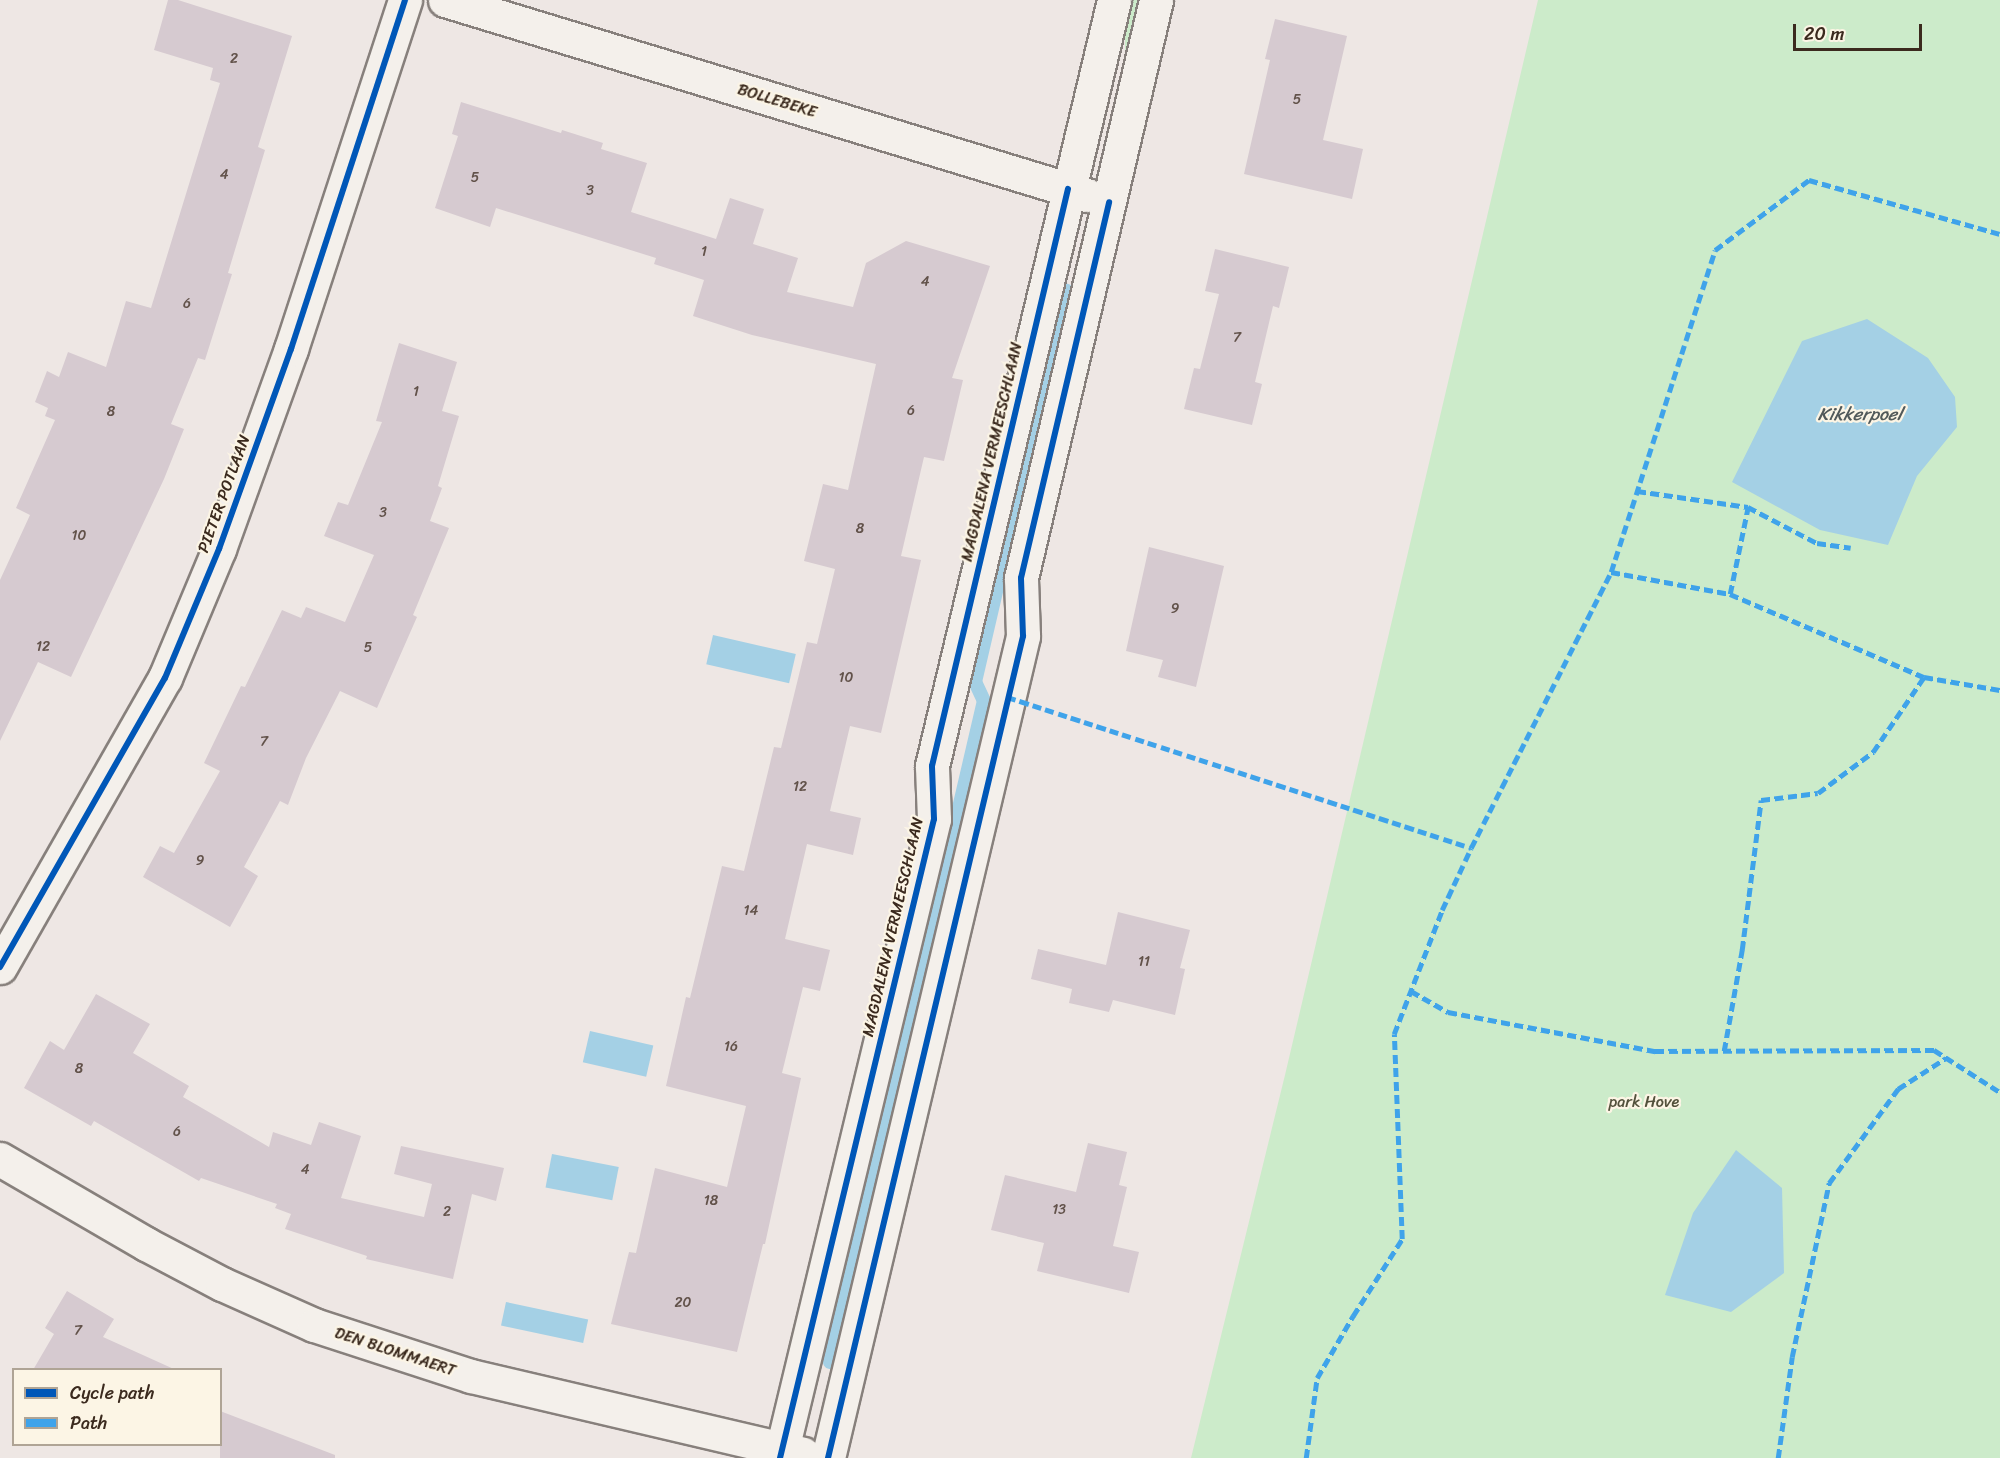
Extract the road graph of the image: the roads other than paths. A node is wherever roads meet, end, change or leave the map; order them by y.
1 (405, 0) edge
2 (445, 0) edge
3 (1114, 0) edge
4 (1156, 0) edge
5 (1068, 189) junction
6 (1109, 202) junction
7 (0, 968) edge
8 (0, 1159) edge
9 (780, 1454) edge
10 (826, 1458) edge

1 - 7 street, PIETER POTLAAN
2 - 5 street, BOLLEBEKE
3 - 5 street, MAGDALENA VERMEESCHLAAN
4 - 6 street
5 - 6 street, BOLLEBEKE
5 - 9 street, MAGDALENA VERMEESCHLAAN
6 - 10 street
8 - 9 street, DEN BLOMMAERT
9 - 10 street, DEN BLOMMAERT

